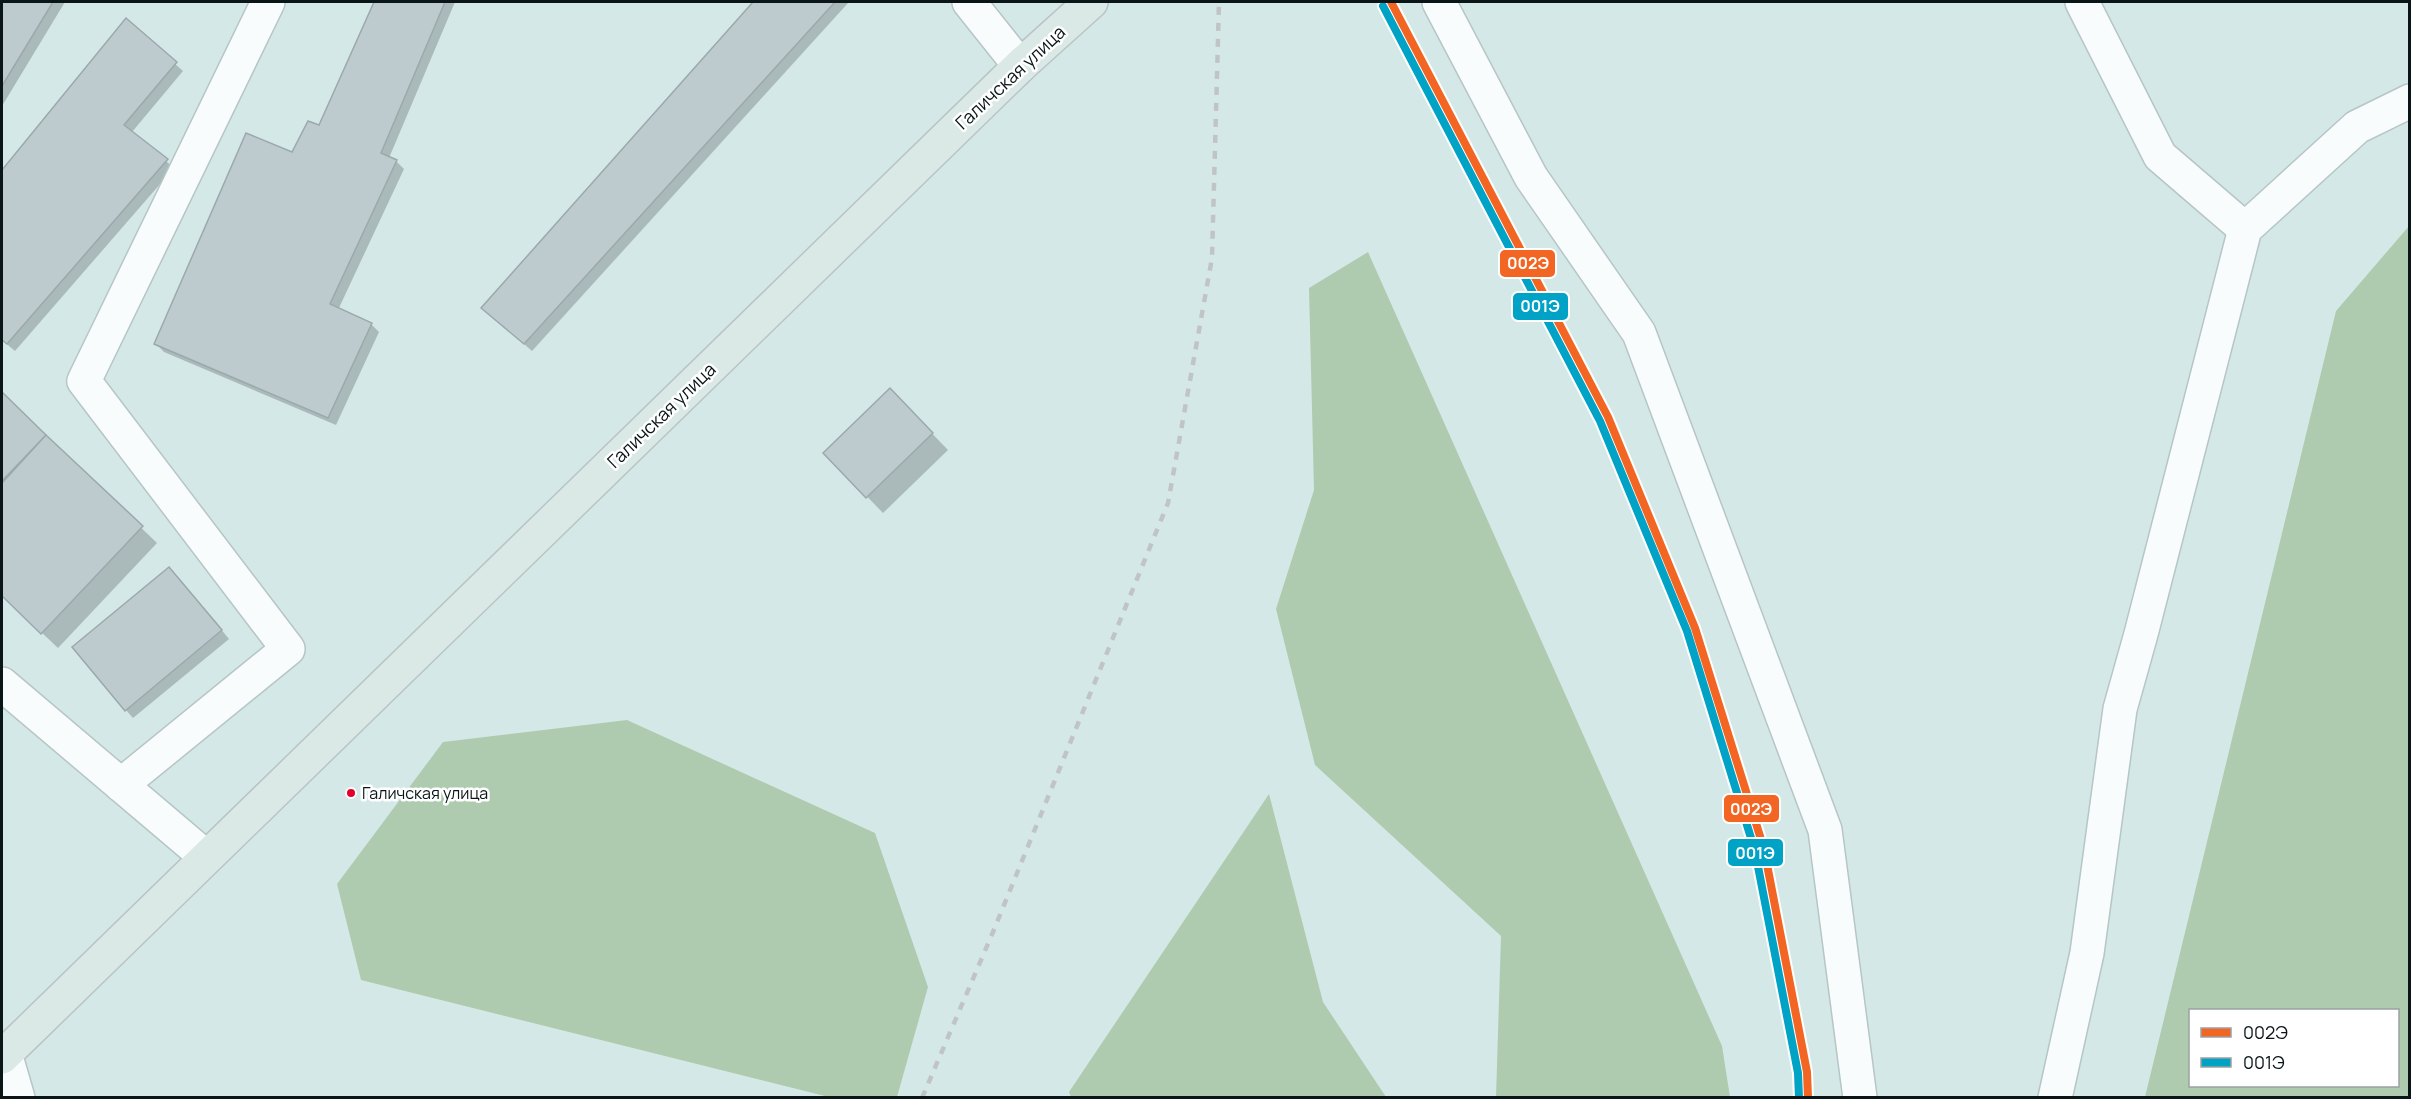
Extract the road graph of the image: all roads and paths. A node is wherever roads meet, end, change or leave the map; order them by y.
1 (268, 2) edge
2 (969, 2) edge
3 (1091, 2) edge
4 (1438, 2) edge
5 (2082, 2) edge
6 (1020, 66) junction
7 (2409, 101) edge
8 (2245, 230) junction
9 (2, 684) edge
10 (121, 786) junction
11 (206, 856) junction
12 (3, 1055) edge
13 (18, 1098) edge
14 (1860, 1098) edge
15 (2055, 1098) edge

1 - 10 street
2 - 6 street
3 - 6 main road, Галичская улица
4 - 14 street
5 - 8 street
6 - 11 main road, Галичская улица
7 - 8 street
8 - 15 street
9 - 10 street
10 - 11 street
11 - 12 main road, Галичская улица
12 - 13 street

